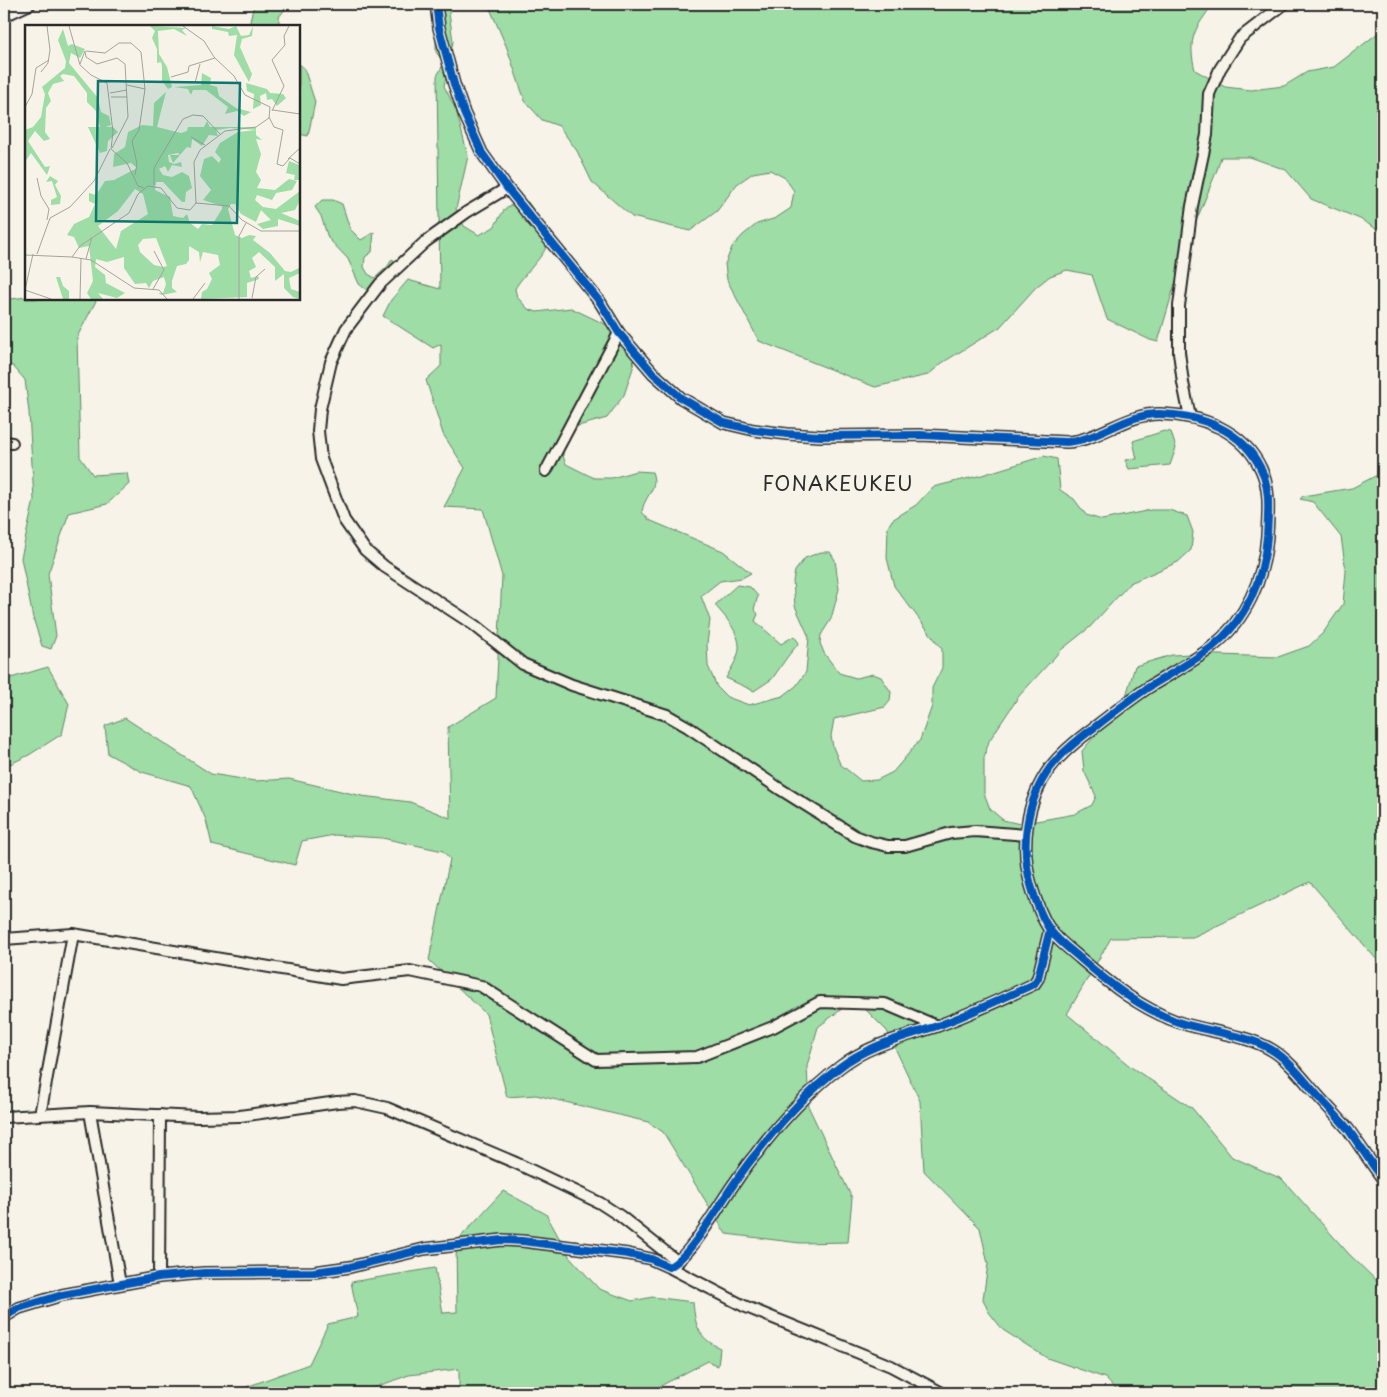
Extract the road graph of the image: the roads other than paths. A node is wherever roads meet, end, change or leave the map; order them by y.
1 (30, 4) edge
2 (436, 4) edge
3 (1284, 4) edge
4 (4, 16) edge
5 (506, 188) junction
6 (619, 333) junction
7 (1190, 417) junction
8 (546, 471) dead end
9 (1026, 834) junction
10 (1050, 929) junction
11 (73, 934) junction
12 (4, 939) edge
13 (937, 1026) junction
14 (90, 1112) junction
15 (40, 1115) junction
16 (160, 1115) junction
17 (4, 1117) edge
18 (1383, 1179) edge
19 (674, 1264) junction
20 (159, 1278) junction
21 (120, 1284) junction
22 (4, 1317) edge
23 (942, 1393) edge

1 - 4 street
2 - 5 street
3 - 7 street
5 - 6 street
5 - 9 street
6 - 7 street
6 - 8 street
7 - 9 street
9 - 10 street
10 - 13 street
10 - 18 street
11 - 12 street
11 - 13 street
11 - 15 street
13 - 19 street
14 - 15 street
14 - 16 street
14 - 21 street
15 - 17 street
16 - 19 street
16 - 20 street
19 - 20 street
19 - 23 street
20 - 21 street
21 - 22 street

